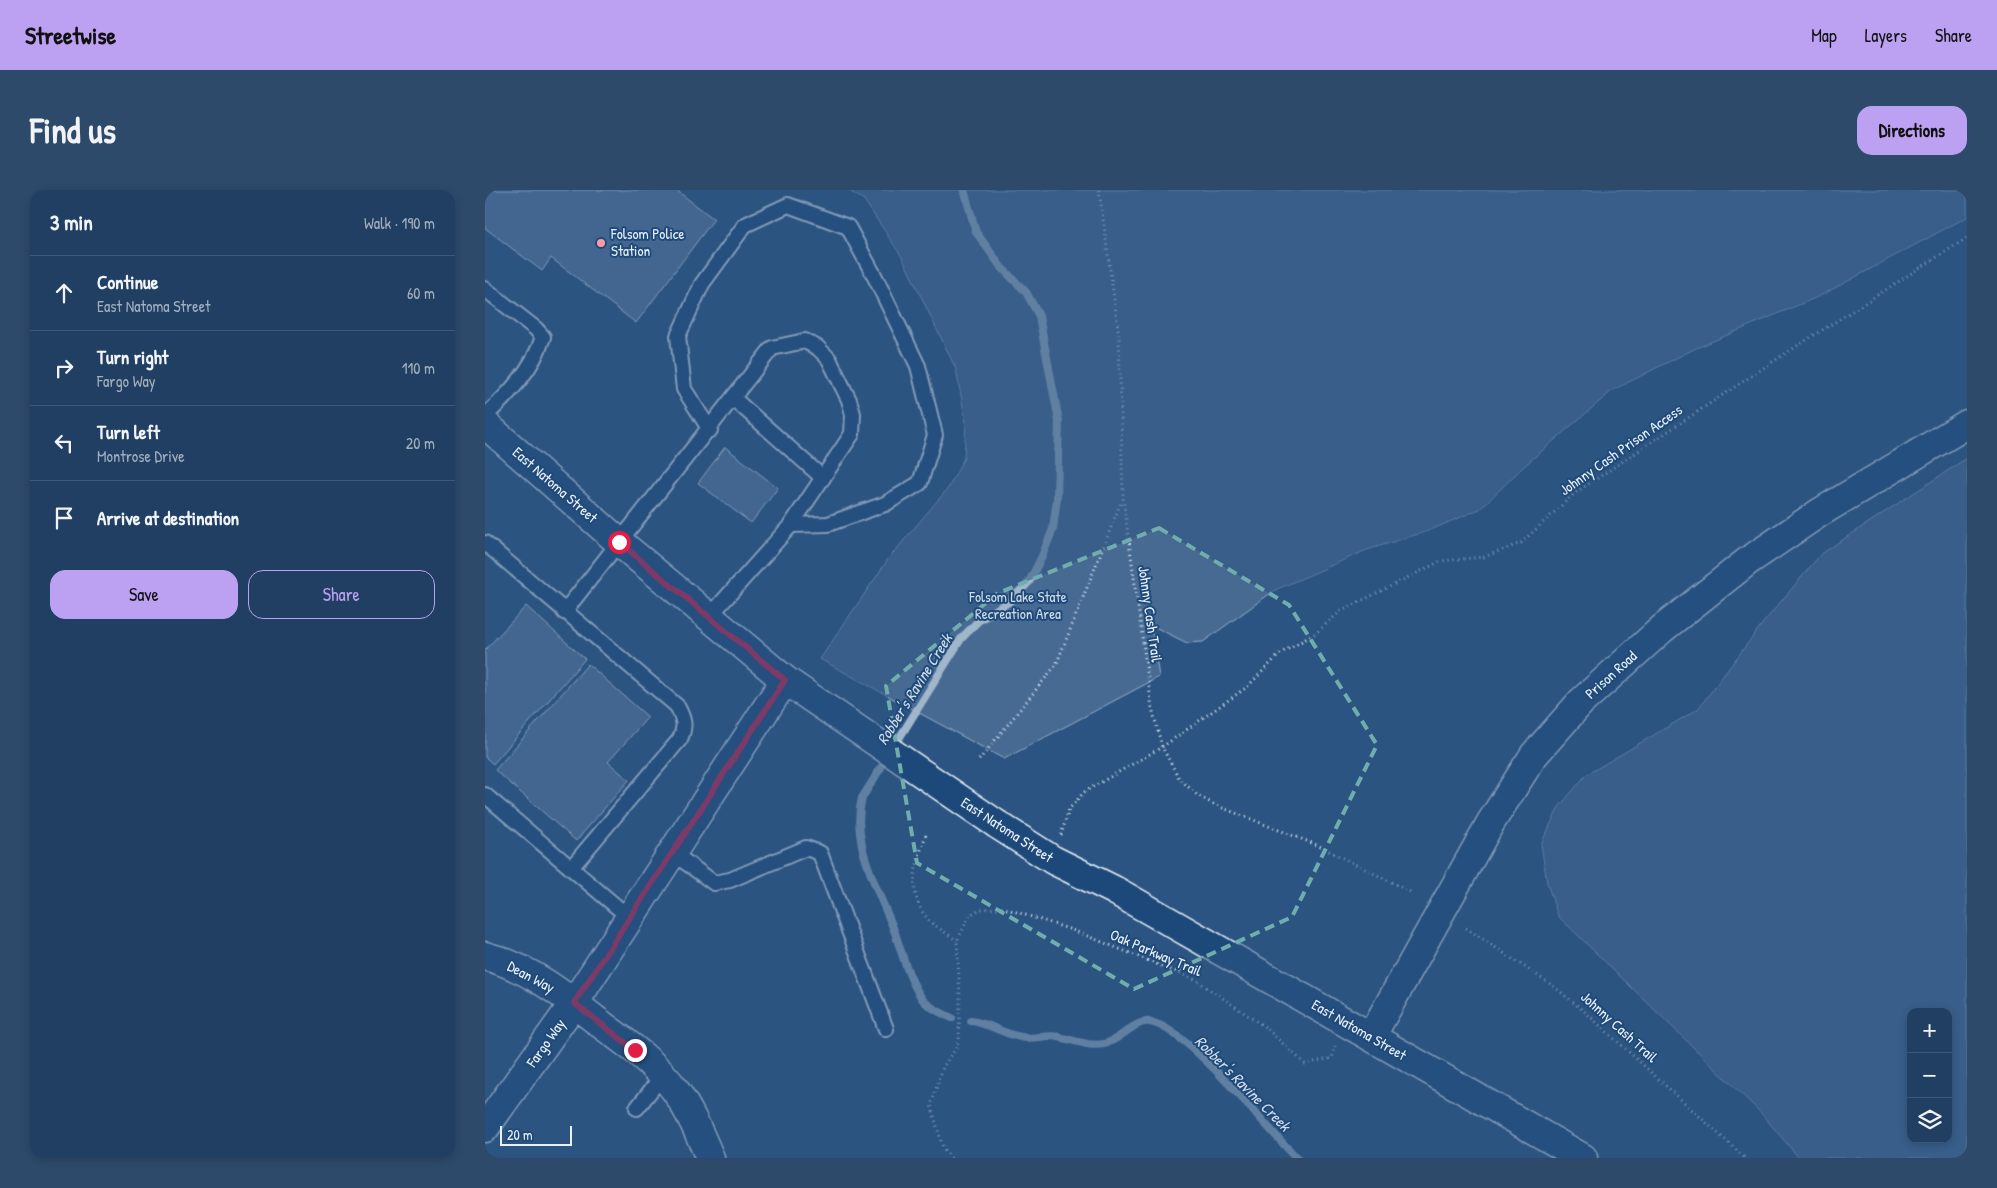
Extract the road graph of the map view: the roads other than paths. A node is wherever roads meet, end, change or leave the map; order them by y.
1 (485, 289) edge
2 (734, 399) junction
3 (485, 416) edge
4 (485, 424) edge
5 (1967, 424) edge
6 (710, 430) junction
7 (823, 478) junction
8 (791, 525) junction
9 (619, 542) junction
10 (485, 543) edge
11 (564, 612) junction
12 (709, 617) junction
13 (785, 680) junction
14 (485, 796) edge
15 (673, 853) junction
16 (571, 868) junction
17 (631, 919) junction
18 (485, 956) edge
19 (574, 1003) junction
20 (886, 1029) dead end
21 (1371, 1037) junction
22 (663, 1075) junction
23 (637, 1108) dead end
24 (485, 1128) edge
25 (710, 1158) edge
26 (1583, 1158) edge

1 - 3 lane
2 - 6 lane
2 - 7 lane
2 - 7 lane
4 - 9 street, East Natoma Street
5 - 21 street, Prison Road
6 - 8 lane
6 - 9 lane
7 - 8 lane
8 - 12 lane
9 - 11 lane
9 - 12 street, East Natoma Street
10 - 11 lane
11 - 16 lane
12 - 13 street, East Natoma Street
13 - 15 street, Fargo Way
13 - 21 street, East Natoma Street, bridge
14 - 16 lane
15 - 17 street, Fargo Way
15 - 20 lane
16 - 17 lane
17 - 19 street, Fargo Way
18 - 19 street, Dean Way
19 - 22 street, Dean Way
19 - 24 street, Fargo Way
21 - 26 street, East Natoma Street
22 - 23 lane
22 - 25 street, Dean Way

